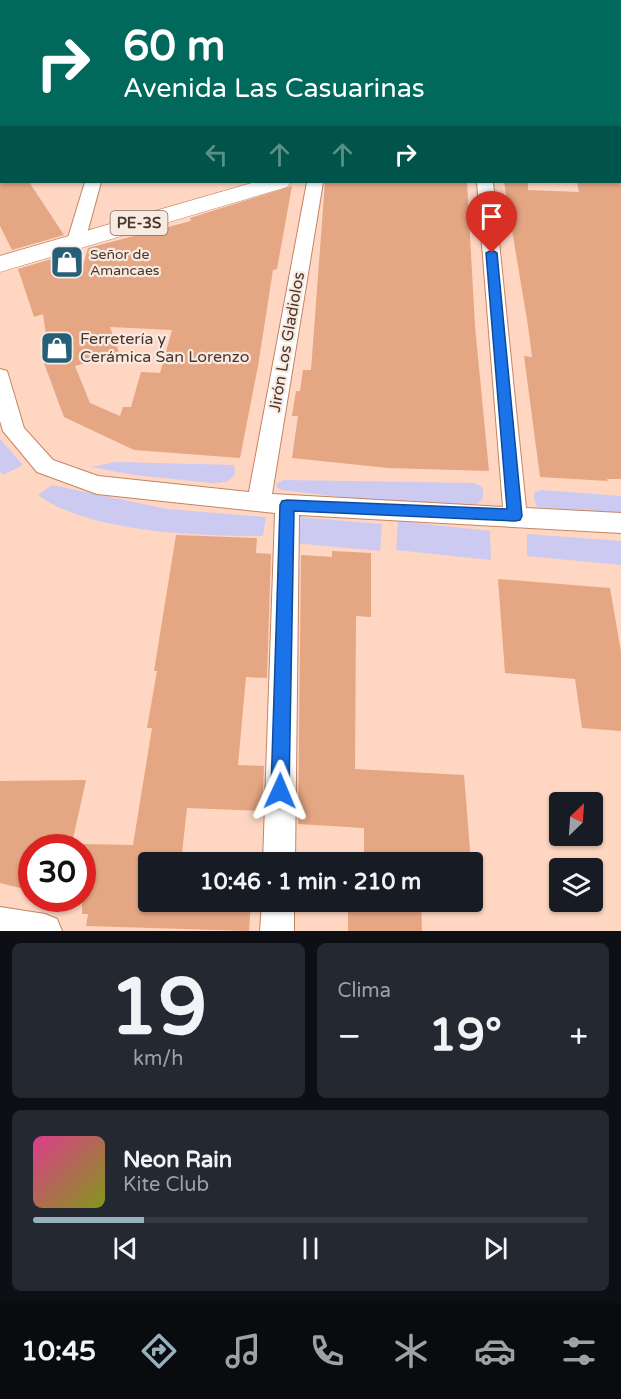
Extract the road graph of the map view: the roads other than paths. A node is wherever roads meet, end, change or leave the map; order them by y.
1 (93, 183) edge
2 (276, 183) edge
3 (315, 183) edge
4 (485, 183) edge
5 (76, 241) junction
6 (0, 264) edge
7 (0, 376) edge
8 (259, 502) junction
9 (287, 505) junction
10 (515, 516) junction
11 (621, 522) edge
12 (279, 852) edge
13 (278, 912) edge
14 (0, 924) edge
15 (45, 931) edge
16 (277, 931) edge

1 - 5 street
2 - 5 highway, PE-3S
3 - 8 street, Jirón Los Gladiolos
4 - 10 street
5 - 6 highway, PE-3S
7 - 8 street
8 - 9 street
9 - 10 street
9 - 12 street
10 - 11 street
13 - 16 street
14 - 15 street

